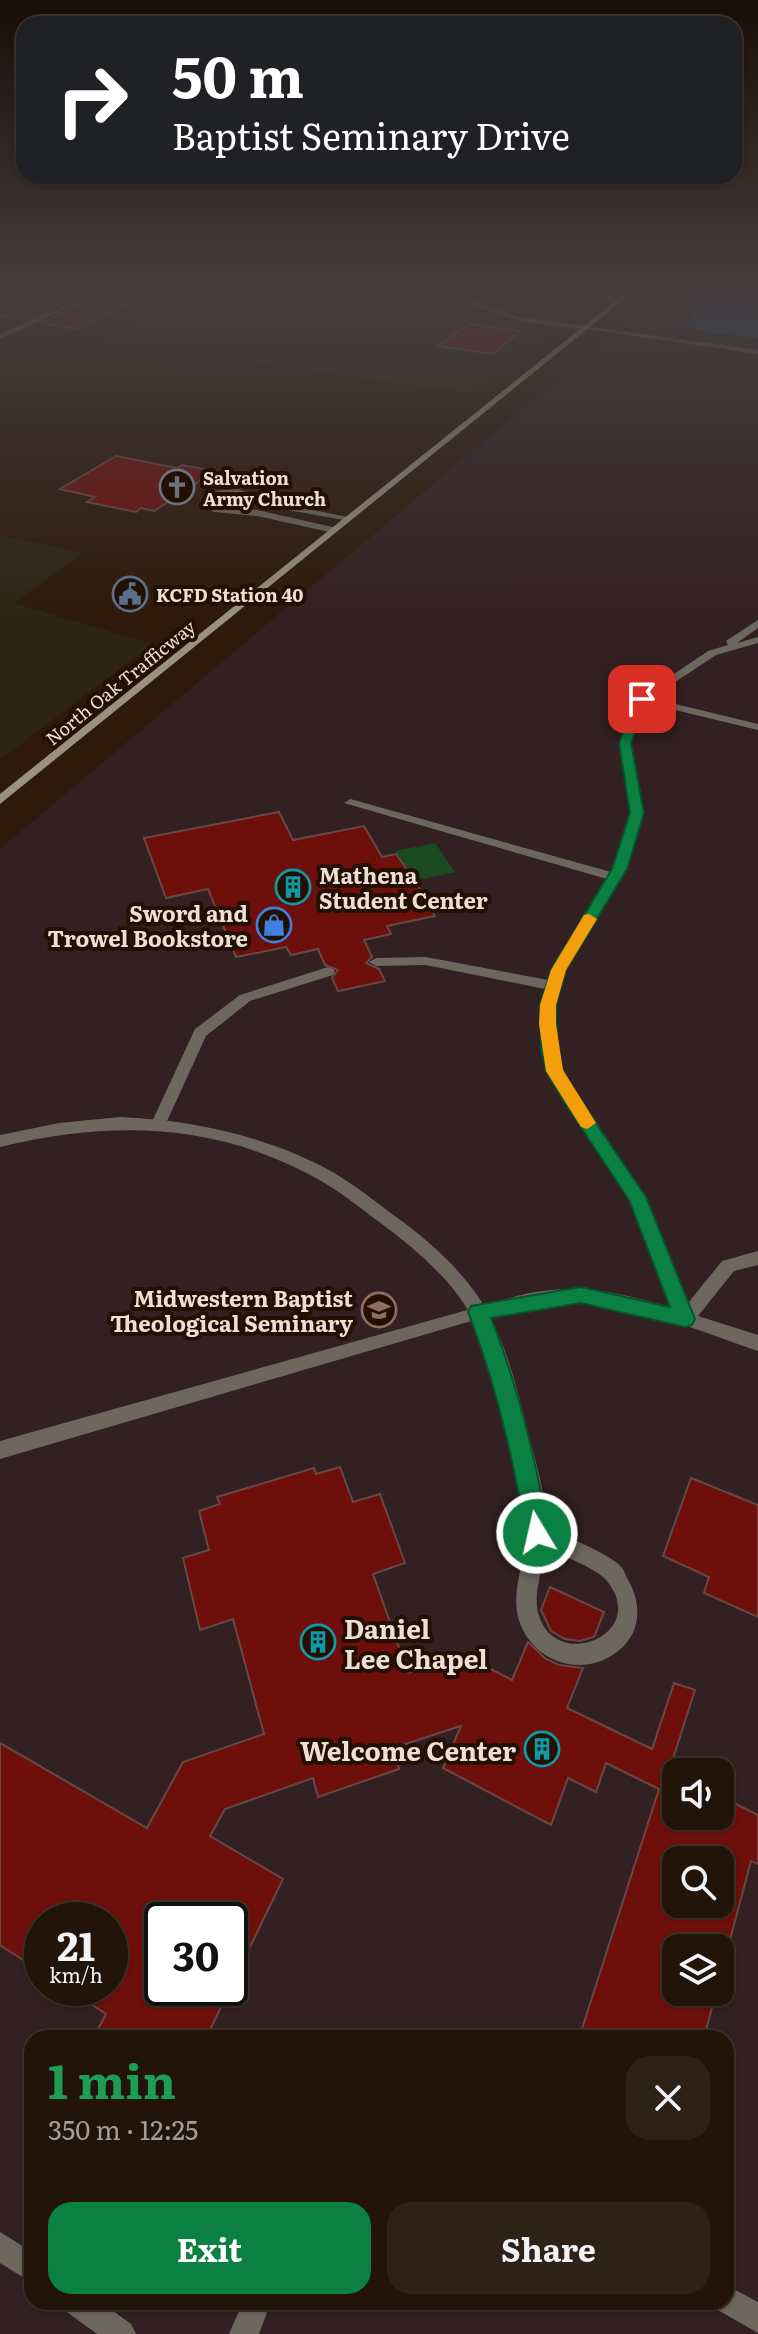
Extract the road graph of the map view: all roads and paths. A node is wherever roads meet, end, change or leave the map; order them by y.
1 (498, 398) edge
2 (349, 518) junction
3 (334, 530) junction
4 (758, 623) edge
5 (758, 640) edge
6 (712, 653) junction
7 (642, 699) junction
8 (758, 727) edge
9 (0, 800) edge
10 (350, 803) dead end
11 (614, 877) junction
12 (376, 962) dead end
13 (328, 972) dead end
14 (553, 986) junction
15 (158, 1126) junction
16 (0, 1141) edge
17 (758, 1258) edge
18 (478, 1312) junction
19 (685, 1319) junction
20 (758, 1343) edge
21 (0, 1450) edge
22 (537, 1533) junction
23 (0, 2246) edge
24 (24, 2263) edge
25 (734, 2304) edge
26 (88, 2310) edge
27 (254, 2310) edge
28 (758, 2319) edge
29 (121, 2334) edge
30 (244, 2334) edge

1 - 2 main road, North Oak Trafficway
2 - 3 main road, North Oak Trafficway
2 - 3 street
3 - 9 main road, North Oak Trafficway
4 - 6 street
5 - 6 street
6 - 7 street
7 - 8 street
7 - 11 street
10 - 11 street
11 - 14 street
12 - 14 street
13 - 15 street
14 - 19 street
15 - 16 street
15 - 18 street
17 - 19 street
18 - 19 street
18 - 21 street
18 - 22 street
19 - 20 street
22 - 22 street
23 - 24 street
25 - 28 street
26 - 29 street
27 - 30 street

